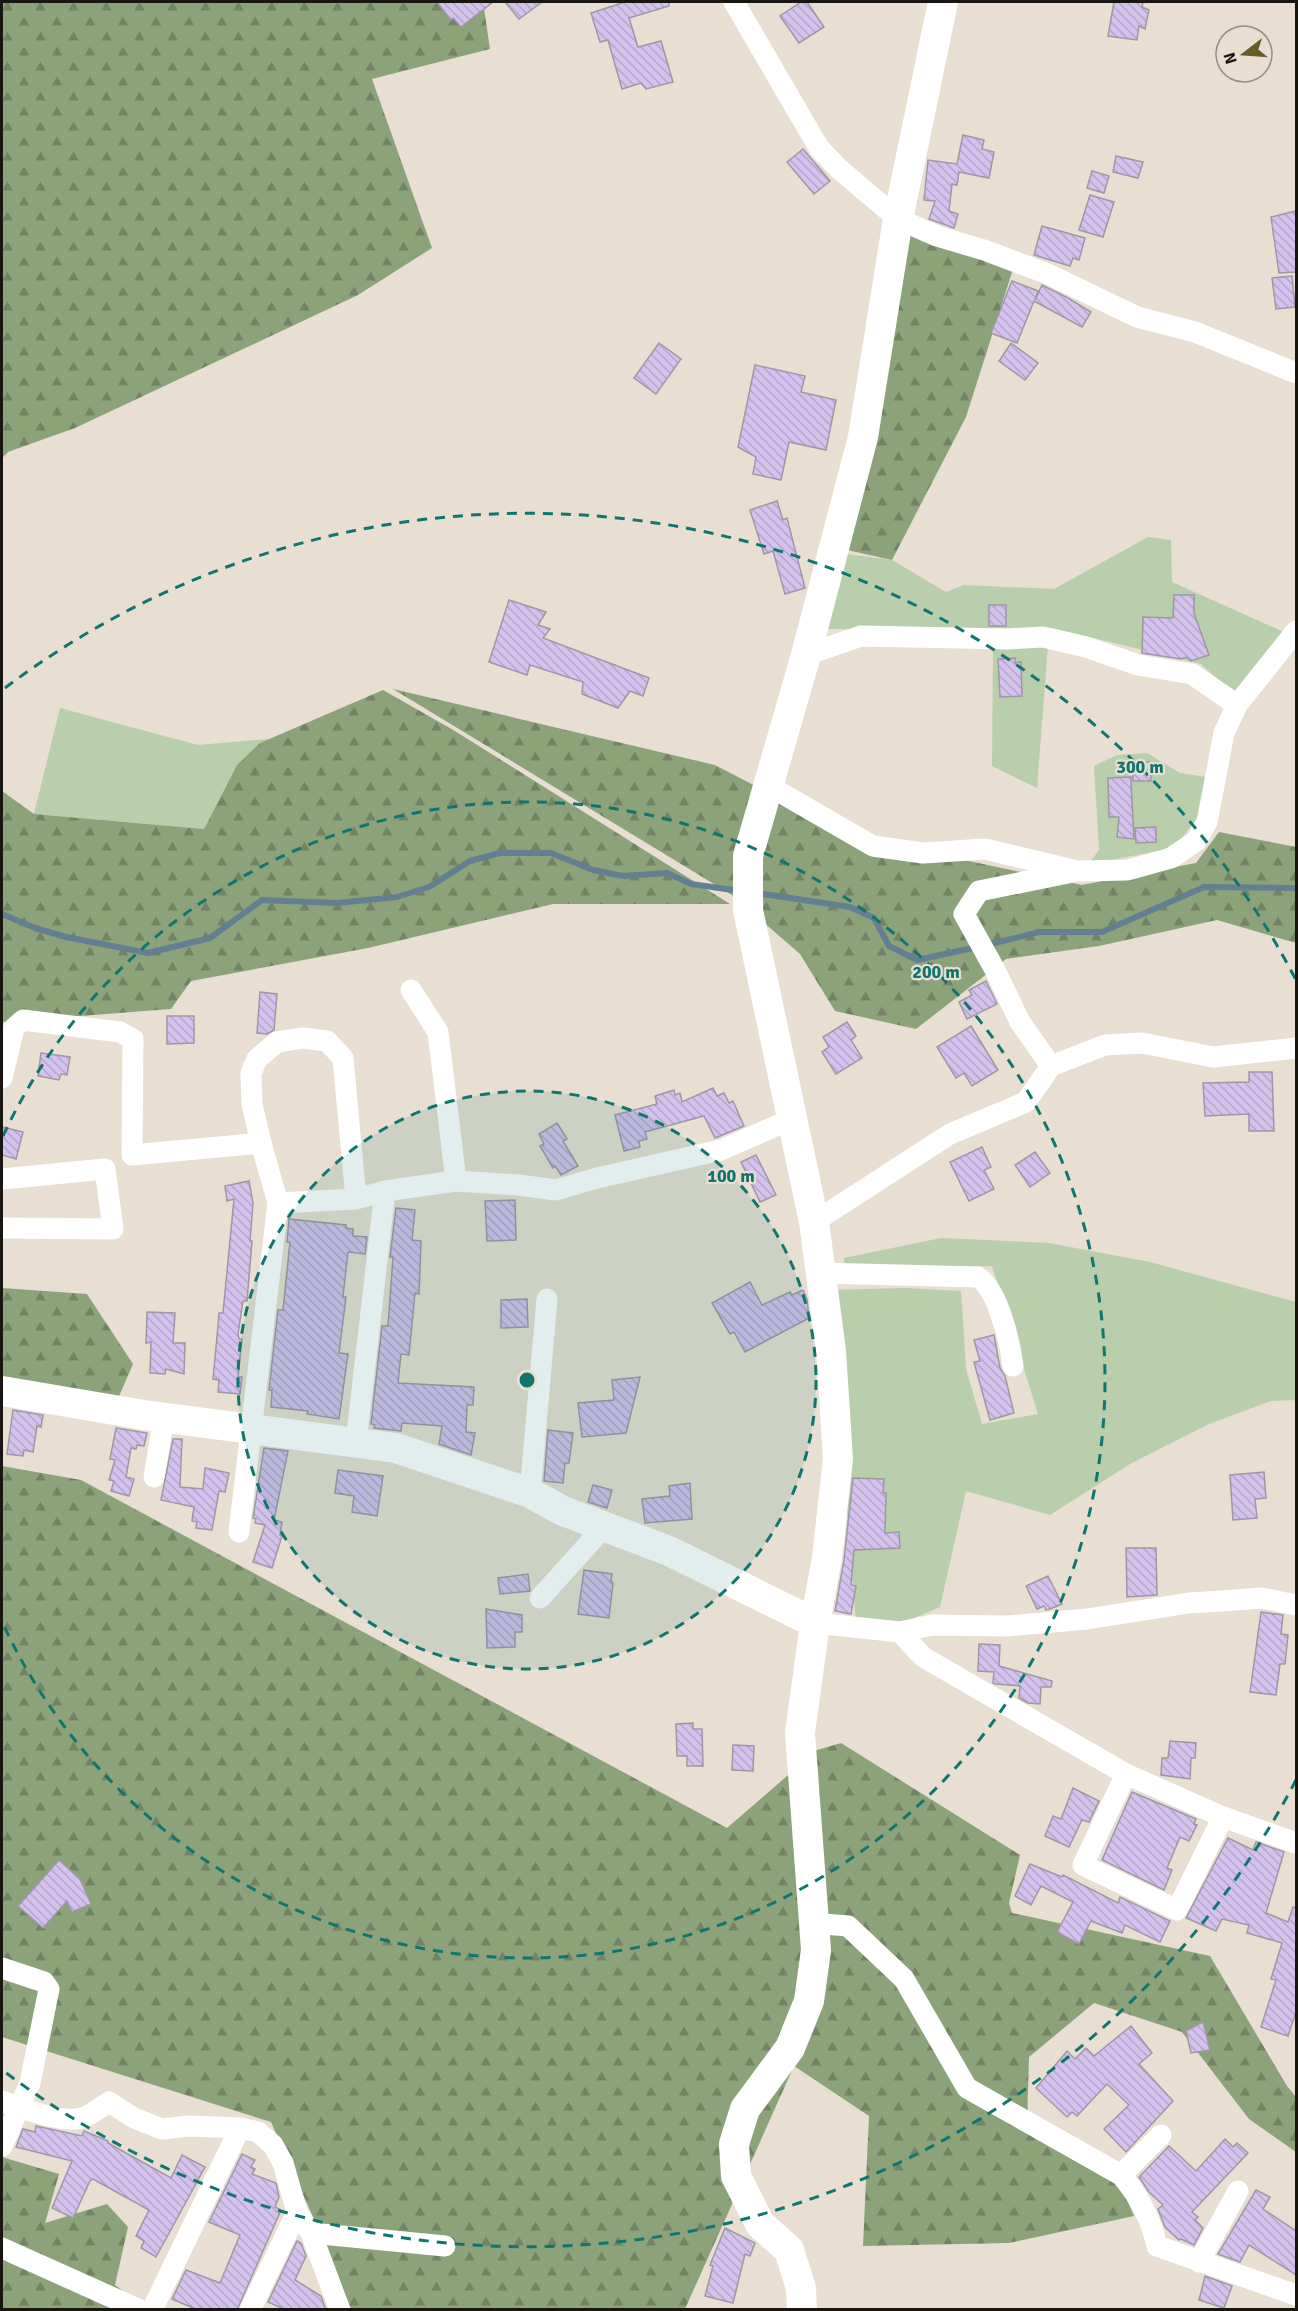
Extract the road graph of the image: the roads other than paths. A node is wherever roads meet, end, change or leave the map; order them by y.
1 (734, 2) edge
2 (943, 2) edge
3 (898, 219) junction
4 (1296, 373) edge
5 (1296, 631) edge
6 (806, 655) junction
7 (1237, 705) junction
8 (769, 786) junction
9 (1077, 871) junction
10 (411, 990) dead end
11 (1296, 1048) edge
12 (1051, 1066) junction
13 (2, 1078) edge
14 (792, 1119) junction
15 (261, 1143) junction
16 (132, 1155) junction
17 (105, 1169) junction
18 (2, 1179) edge
19 (456, 1181) junction
20 (385, 1191) junction
21 (356, 1199) junction
22 (278, 1203) junction
23 (814, 1222) junction
24 (2, 1228) edge
25 (820, 1273) junction
26 (547, 1299) dead end
27 (1013, 1366) dead end
28 (2, 1391) edge
29 (164, 1417) junction
30 (252, 1428) junction
31 (356, 1442) junction
32 (154, 1477) dead end
33 (530, 1493) junction
34 (604, 1527) junction
35 (239, 1532) dead end
36 (540, 1598) dead end
37 (1296, 1605) edge
38 (815, 1623) junction
39 (900, 1632) junction
40 (1126, 1774) junction
41 (1223, 1817) junction
42 (1296, 1843) edge
43 (812, 1923) junction
44 (2, 1968) edge
45 (10, 2104) edge
46 (240, 2128) junction
47 (1161, 2135) dead end
48 (2, 2146) edge
49 (1121, 2175) junction
50 (1238, 2191) dead end
51 (297, 2212) junction
52 (311, 2233) junction
53 (445, 2246) dead end
54 (2, 2248) edge
55 (1198, 2262) junction
56 (1296, 2295) edge
57 (140, 2310) edge
58 (152, 2310) edge
59 (250, 2310) edge
60 (340, 2310) edge
61 (802, 2310) edge

1 - 3 street
2 - 3 street
3 - 4 street
3 - 6 street
5 - 7 street
6 - 7 street
6 - 8 street
7 - 9 street
8 - 9 street
8 - 14 street
9 - 12 street
10 - 19 street
11 - 12 street
12 - 23 street
13 - 16 street
14 - 19 street
14 - 23 street
15 - 16 street
15 - 21 street
15 - 22 street
16 - 17 street
17 - 18 street
17 - 24 street
19 - 20 street
20 - 21 street
20 - 31 street
21 - 22 street
22 - 30 street
23 - 25 street
25 - 27 street
25 - 38 street
26 - 33 street
28 - 29 street
29 - 30 street
29 - 32 street
30 - 31 street
30 - 35 street
31 - 33 street
33 - 34 street
34 - 36 street
34 - 38 street
37 - 39 street
38 - 39 street
38 - 43 street
39 - 40 street
40 - 41 street
40 - 41 street
41 - 42 street
43 - 49 street
43 - 61 street
44 - 45 street
45 - 46 street
45 - 48 street
46 - 51 street
46 - 58 street
47 - 49 street
49 - 55 street
50 - 55 street
51 - 52 street
51 - 59 street
52 - 53 street
52 - 60 street
54 - 57 street
55 - 56 street

